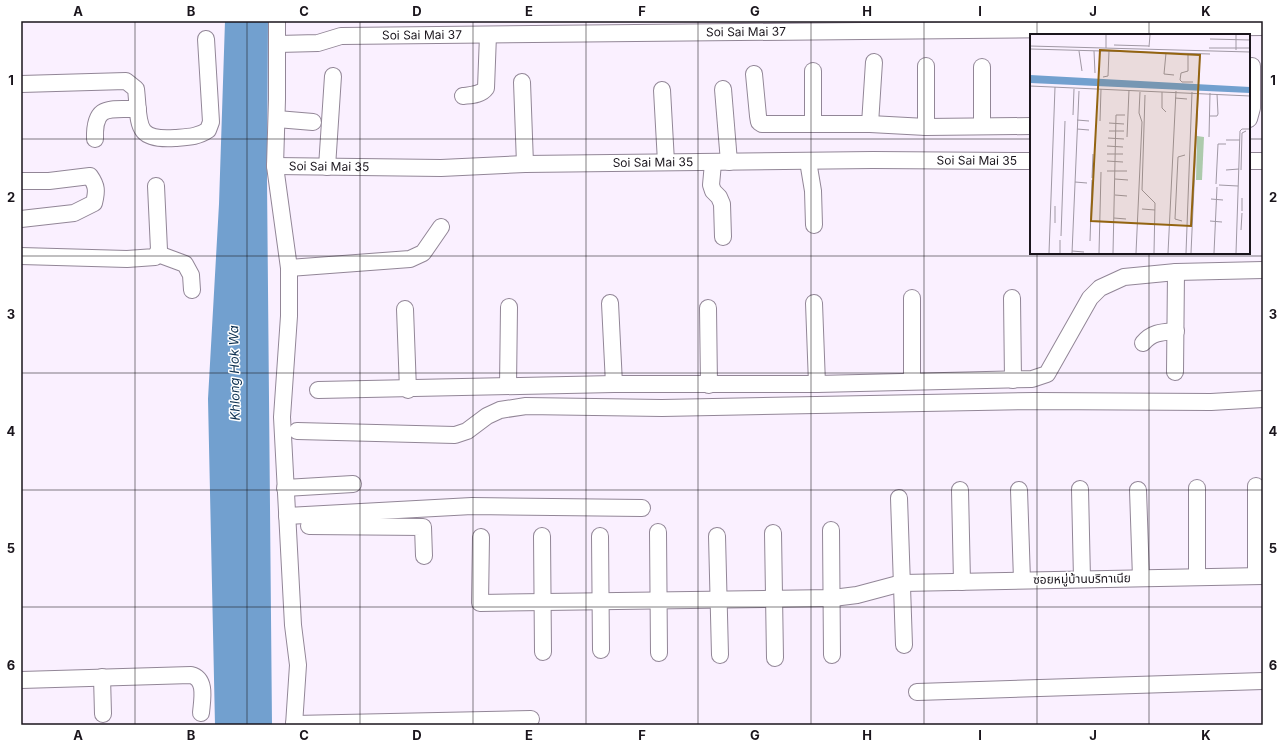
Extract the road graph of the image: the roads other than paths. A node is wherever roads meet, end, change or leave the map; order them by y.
1 (277, 21) edge
2 (1263, 27) edge
3 (488, 35) junction
4 (206, 39) dead end
5 (278, 44) junction
6 (874, 62) dead end
7 (926, 66) dead end
8 (1252, 66) dead end
9 (982, 67) dead end
10 (812, 71) dead end
11 (754, 74) dead end
12 (333, 76) dead end
13 (522, 82) dead end
14 (21, 84) edge
15 (724, 89) dead end
16 (662, 90) dead end
17 (463, 96) dead end
18 (138, 109) junction
19 (1250, 115) edge
20 (277, 119) junction
21 (313, 122) dead end
22 (813, 124) junction
23 (870, 124) junction
24 (982, 126) junction
25 (1030, 126) edge
26 (926, 127) junction
27 (95, 139) dead end
28 (808, 161) junction
29 (1030, 161) edge
30 (1250, 161) edge
31 (1263, 161) edge
32 (666, 162) junction
33 (729, 162) junction
34 (713, 163) junction
35 (525, 164) junction
36 (275, 166) junction
37 (327, 167) junction
38 (21, 181) edge
39 (156, 186) dead end
40 (21, 219) edge
41 (814, 225) dead end
42 (441, 227) dead end
43 (723, 237) dead end
44 (158, 254) junction
45 (21, 256) edge
46 (289, 268) junction
47 (1263, 270) edge
48 (1176, 272) junction
49 (192, 290) dead end
50 (912, 298) dead end
51 (1012, 298) dead end
52 (610, 303) dead end
53 (814, 303) dead end
54 (508, 307) dead end
55 (708, 308) dead end
56 (405, 309) dead end
57 (1176, 331) junction
58 (1143, 343) dead end
59 (1175, 372) dead end
60 (912, 380) junction
61 (1013, 380) junction
62 (614, 384) junction
63 (817, 384) junction
64 (508, 386) junction
65 (709, 386) junction
66 (318, 390) dead end
67 (408, 390) junction
68 (1263, 399) edge
69 (297, 431) dead end
70 (353, 484) dead end
71 (1256, 486) dead end
72 (285, 488) junction
73 (1197, 488) dead end
74 (1080, 489) dead end
75 (960, 490) dead end
76 (1019, 490) dead end
77 (1138, 490) dead end
78 (899, 498) dead end
79 (642, 508) dead end
80 (287, 521) junction
81 (831, 530) dead end
82 (658, 532) dead end
83 (773, 533) dead end
84 (542, 536) dead end
85 (600, 536) dead end
86 (717, 536) dead end
87 (481, 537) dead end
88 (424, 556) dead end
89 (1259, 576) edge
90 (1198, 577) junction
91 (1141, 578) junction
92 (1082, 579) junction
93 (1022, 580) junction
94 (962, 582) junction
95 (902, 583) junction
96 (831, 598) junction
97 (774, 599) junction
98 (543, 600) junction
99 (600, 600) junction
100 (659, 600) junction
101 (719, 600) junction
102 (904, 645) dead end
103 (601, 650) dead end
104 (543, 652) dead end
105 (659, 653) dead end
106 (720, 655) dead end
107 (832, 655) dead end
108 (775, 658) dead end
109 (102, 677) junction
110 (21, 680) edge
111 (1263, 682) edge
112 (917, 692) dead end
113 (201, 713) dead end
114 (103, 714) dead end
115 (531, 719) dead end
116 (294, 725) edge

1 - 5 street
2 - 3 street, Soi Sai Mai 37
3 - 5 street, Soi Sai Mai 37
3 - 17 street
4 - 18 street
5 - 20 street
6 - 23 street
7 - 26 street
8 - 19 street
9 - 24 street
10 - 22 street
11 - 22 street
12 - 37 street
13 - 35 street
14 - 18 street
15 - 33 street
16 - 32 street
18 - 27 street
20 - 21 street
20 - 36 street
22 - 23 street
23 - 26 street
24 - 25 street
24 - 26 street
28 - 29 street, Soi Sai Mai 35
28 - 33 street, Soi Sai Mai 35
28 - 41 street
30 - 31 street
32 - 34 street, Soi Sai Mai 35
32 - 35 street, Soi Sai Mai 35
33 - 34 street, Soi Sai Mai 35
34 - 43 street
35 - 37 street, Soi Sai Mai 35
36 - 37 street, Soi Sai Mai 35
36 - 46 street
38 - 40 street
39 - 44 street
42 - 46 street
44 - 45 street
44 - 49 street
46 - 72 street
47 - 48 street
48 - 57 street
48 - 61 street
50 - 60 street
51 - 61 street
52 - 62 street
53 - 63 street
54 - 64 street
55 - 65 street
56 - 67 street
57 - 58 street
57 - 59 street
60 - 61 street
60 - 63 street
62 - 64 street
62 - 65 street
63 - 65 street
64 - 67 street
66 - 67 street
68 - 69 street
70 - 72 street
71 - 89 street
72 - 80 street
73 - 90 street
74 - 92 street
75 - 94 street
76 - 93 street
77 - 91 street
78 - 95 street
79 - 80 street
80 - 88 street
80 - 116 street
81 - 96 street
82 - 100 street
83 - 97 street
84 - 98 street
85 - 99 street
86 - 101 street
87 - 98 street, ซอยหมู่บ้านบริทาเนีย
89 - 90 street, ซอยหมู่บ้านบริทาเนีย
90 - 91 street, ซอยหมู่บ้านบริทาเนีย
91 - 92 street, ซอยหมู่บ้านบริทาเนีย
92 - 93 street, ซอยหมู่บ้านบริทาเนีย
93 - 94 street, ซอยหมู่บ้านบริทาเนีย
94 - 95 street, ซอยหมู่บ้านบริทาเนีย
95 - 96 street, ซอยหมู่บ้านบริทาเนีย
95 - 102 street
96 - 97 street, ซอยหมู่บ้านบริทาเนีย
96 - 107 street
97 - 101 street, ซอยหมู่บ้านบริทาเนีย
97 - 108 street
98 - 99 street, ซอยหมู่บ้านบริทาเนีย
98 - 104 street
99 - 100 street, ซอยหมู่บ้านบริทาเนีย
99 - 103 street
100 - 101 street, ซอยหมู่บ้านบริทาเนีย
100 - 105 street
101 - 106 street
109 - 110 street
109 - 113 street
109 - 114 street
111 - 112 street
115 - 116 street

